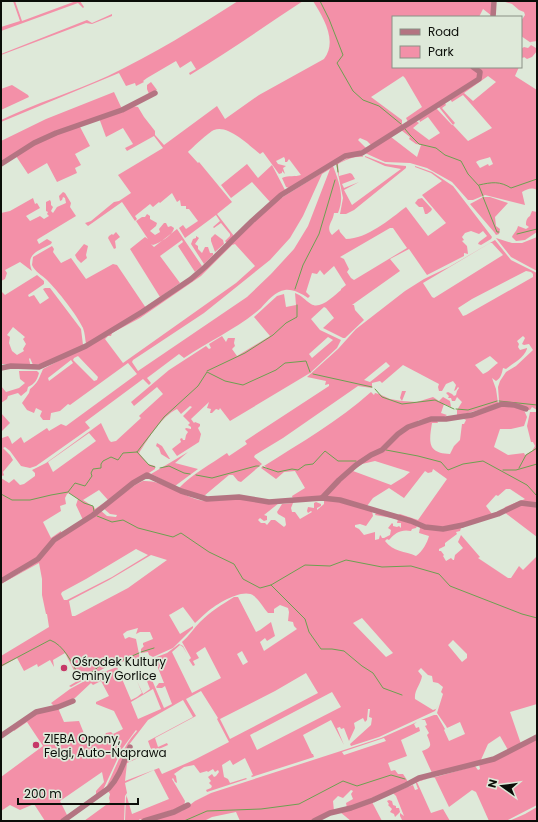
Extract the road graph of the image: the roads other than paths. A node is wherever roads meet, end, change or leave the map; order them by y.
1 (494, 1) edge
2 (493, 16) edge
3 (475, 68) edge
4 (155, 93) dead end
5 (1, 164) edge
6 (1, 368) edge
7 (526, 409) dead end
8 (322, 498) junction
9 (537, 505) edge
10 (1, 581) edge
11 (73, 701) dead end
12 (1, 736) edge
13 (537, 738) edge
14 (130, 747) dead end
15 (188, 805) dead end
16 (62, 821) edge
17 (144, 821) edge
18 (314, 821) edge

1 - 2 street
3 - 6 street
4 - 5 street
7 - 8 street
8 - 9 street
8 - 10 street
11 - 12 street
13 - 18 street
14 - 16 street
15 - 17 street

